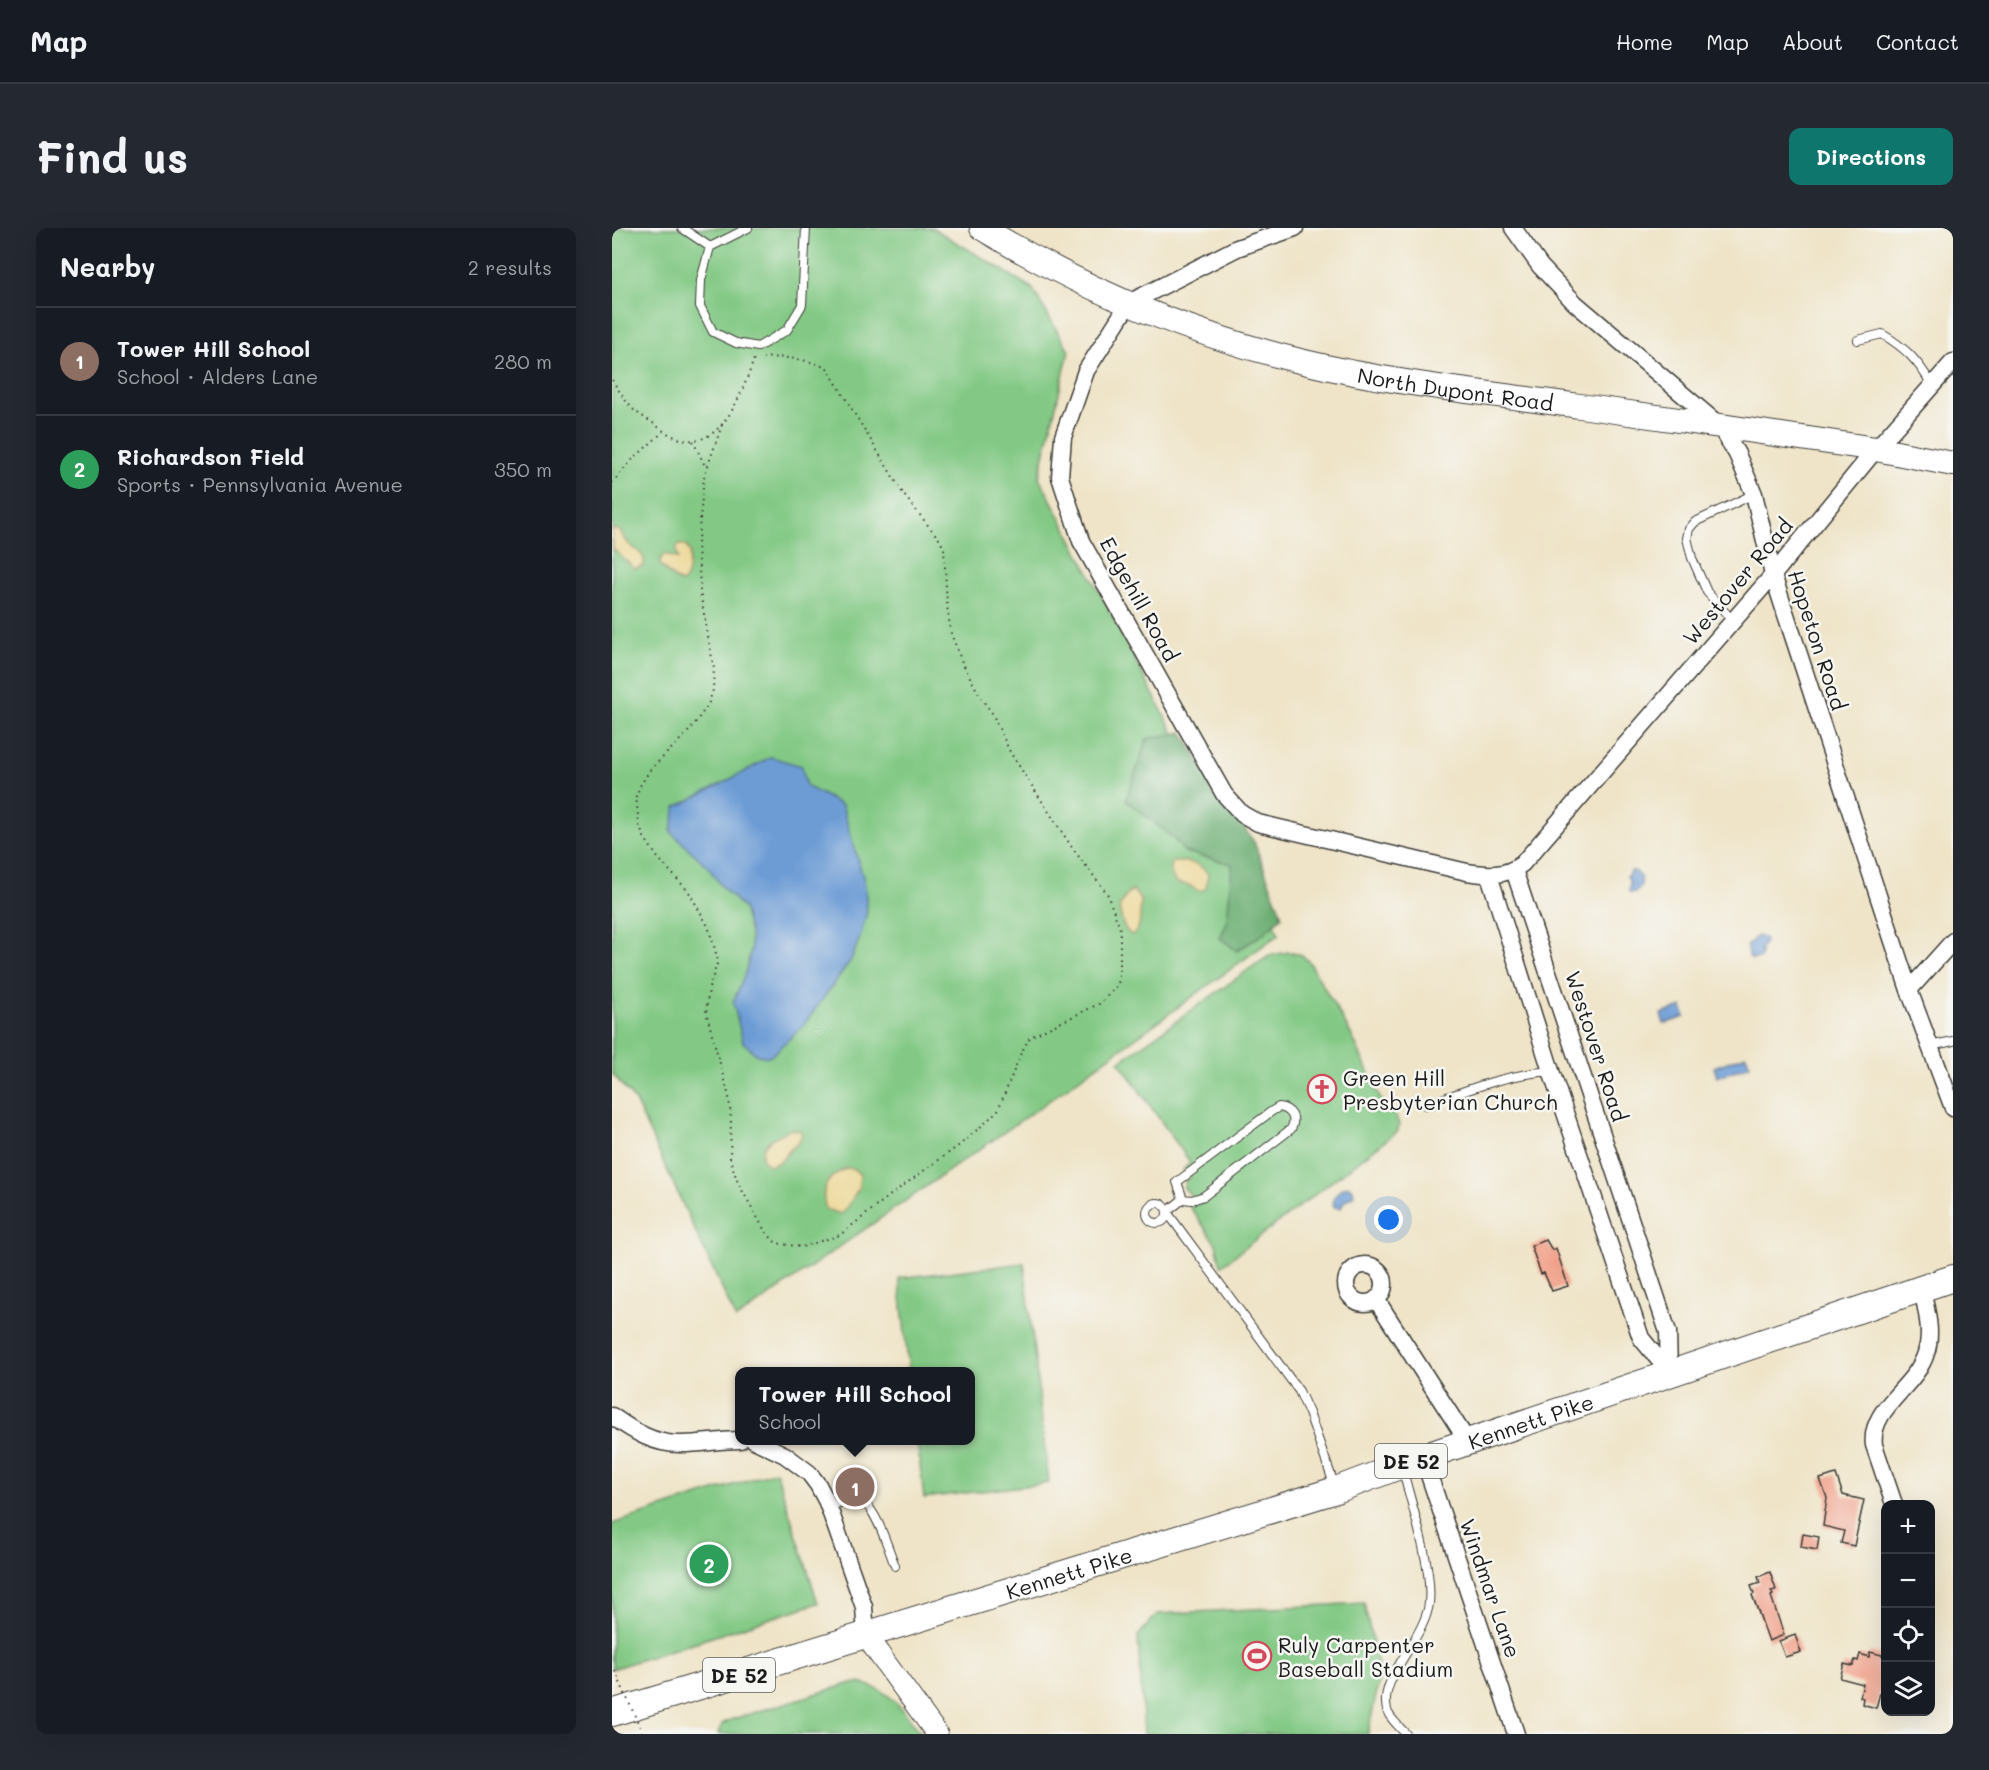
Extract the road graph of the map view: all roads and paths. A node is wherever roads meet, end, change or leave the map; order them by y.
1 (748, 228) edge
2 (806, 228) edge
3 (982, 228) edge
4 (1295, 228) edge
5 (1513, 228) edge
6 (687, 229) edge
7 (710, 247) junction
8 (1129, 303) junction
9 (1858, 340) dead end
10 (758, 348) junction
11 (754, 360) junction
12 (1953, 362) edge
13 (612, 380) edge
14 (1932, 385) junction
15 (722, 425) junction
16 (1720, 426) junction
17 (663, 432) junction
18 (693, 440) junction
19 (1876, 448) junction
20 (1953, 464) edge
21 (706, 468) junction
22 (612, 483) edge
23 (1754, 494) junction
24 (1773, 575) junction
25 (1733, 621) junction
26 (1514, 870) junction
27 (1489, 875) junction
28 (1953, 941) edge
29 (1909, 990) junction
30 (1953, 1041) edge
31 (1930, 1046) junction
32 (1551, 1071) junction
33 (1426, 1105) dead end
34 (1953, 1108) edge
35 (1184, 1199) junction
36 (1953, 1278) edge
37 (1922, 1288) junction
38 (1376, 1299) dead end
39 (1669, 1372) junction
40 (612, 1416) edge
41 (735, 1440) edge
42 (1468, 1442) junction
43 (764, 1445) edge
44 (1412, 1461) junction
45 (1336, 1490) junction
46 (1893, 1500) edge
47 (828, 1506) junction
48 (895, 1566) dead end
49 (866, 1636) junction
50 (615, 1671) dead end
51 (612, 1713) edge
52 (643, 1734) edge
53 (937, 1734) edge
54 (1406, 1734) edge
55 (1516, 1734) edge

1 - 7 lane
2 - 10 lane
3 - 8 main road, North Dupont Road
4 - 8 street
5 - 16 street, Hopeton Road
6 - 7 lane
7 - 10 lane
8 - 16 main road, North Dupont Road
8 - 27 street, Edgehill Road
9 - 14 lane
10 - 11 path
11 - 15 path
11 - 21 path
12 - 14 street, Westover Road
13 - 17 path
14 - 19 street, Westover Road
15 - 18 path
15 - 21 path
16 - 19 main road, North Dupont Road
16 - 23 street, Hopeton Road
17 - 18 path
17 - 22 path
18 - 21 path
19 - 20 main road, North Dupont Road
19 - 24 street, Westover Road
23 - 24 street, Hopeton Road
23 - 25 lane
24 - 25 street, Westover Road
24 - 29 street, Hopeton Road
25 - 26 street, Westover Road
26 - 27 street, Edgehill Road
26 - 39 street, Westover Road
27 - 32 street
28 - 29 street
29 - 31 street, Hopeton Road
30 - 31 lane
31 - 34 street, Hopeton Road
32 - 33 lane
32 - 39 street
35 - 35 lane
35 - 45 lane
36 - 37 main road, Kennett Pike / DE 52
37 - 39 main road, Kennett Pike / DE 52
37 - 46 street
38 - 42 street
39 - 42 main road, Kennett Pike / DE 52
40 - 41 street
42 - 44 main road, Kennett Pike / DE 52
43 - 47 street
44 - 45 main road, Kennett Pike / DE 52
44 - 54 lane
44 - 55 street, Windmar Lane
45 - 49 main road, Kennett Pike / DE 52
47 - 48 lane
47 - 49 street
49 - 51 main road, DE 52
49 - 53 street
50 - 52 path, bridge

